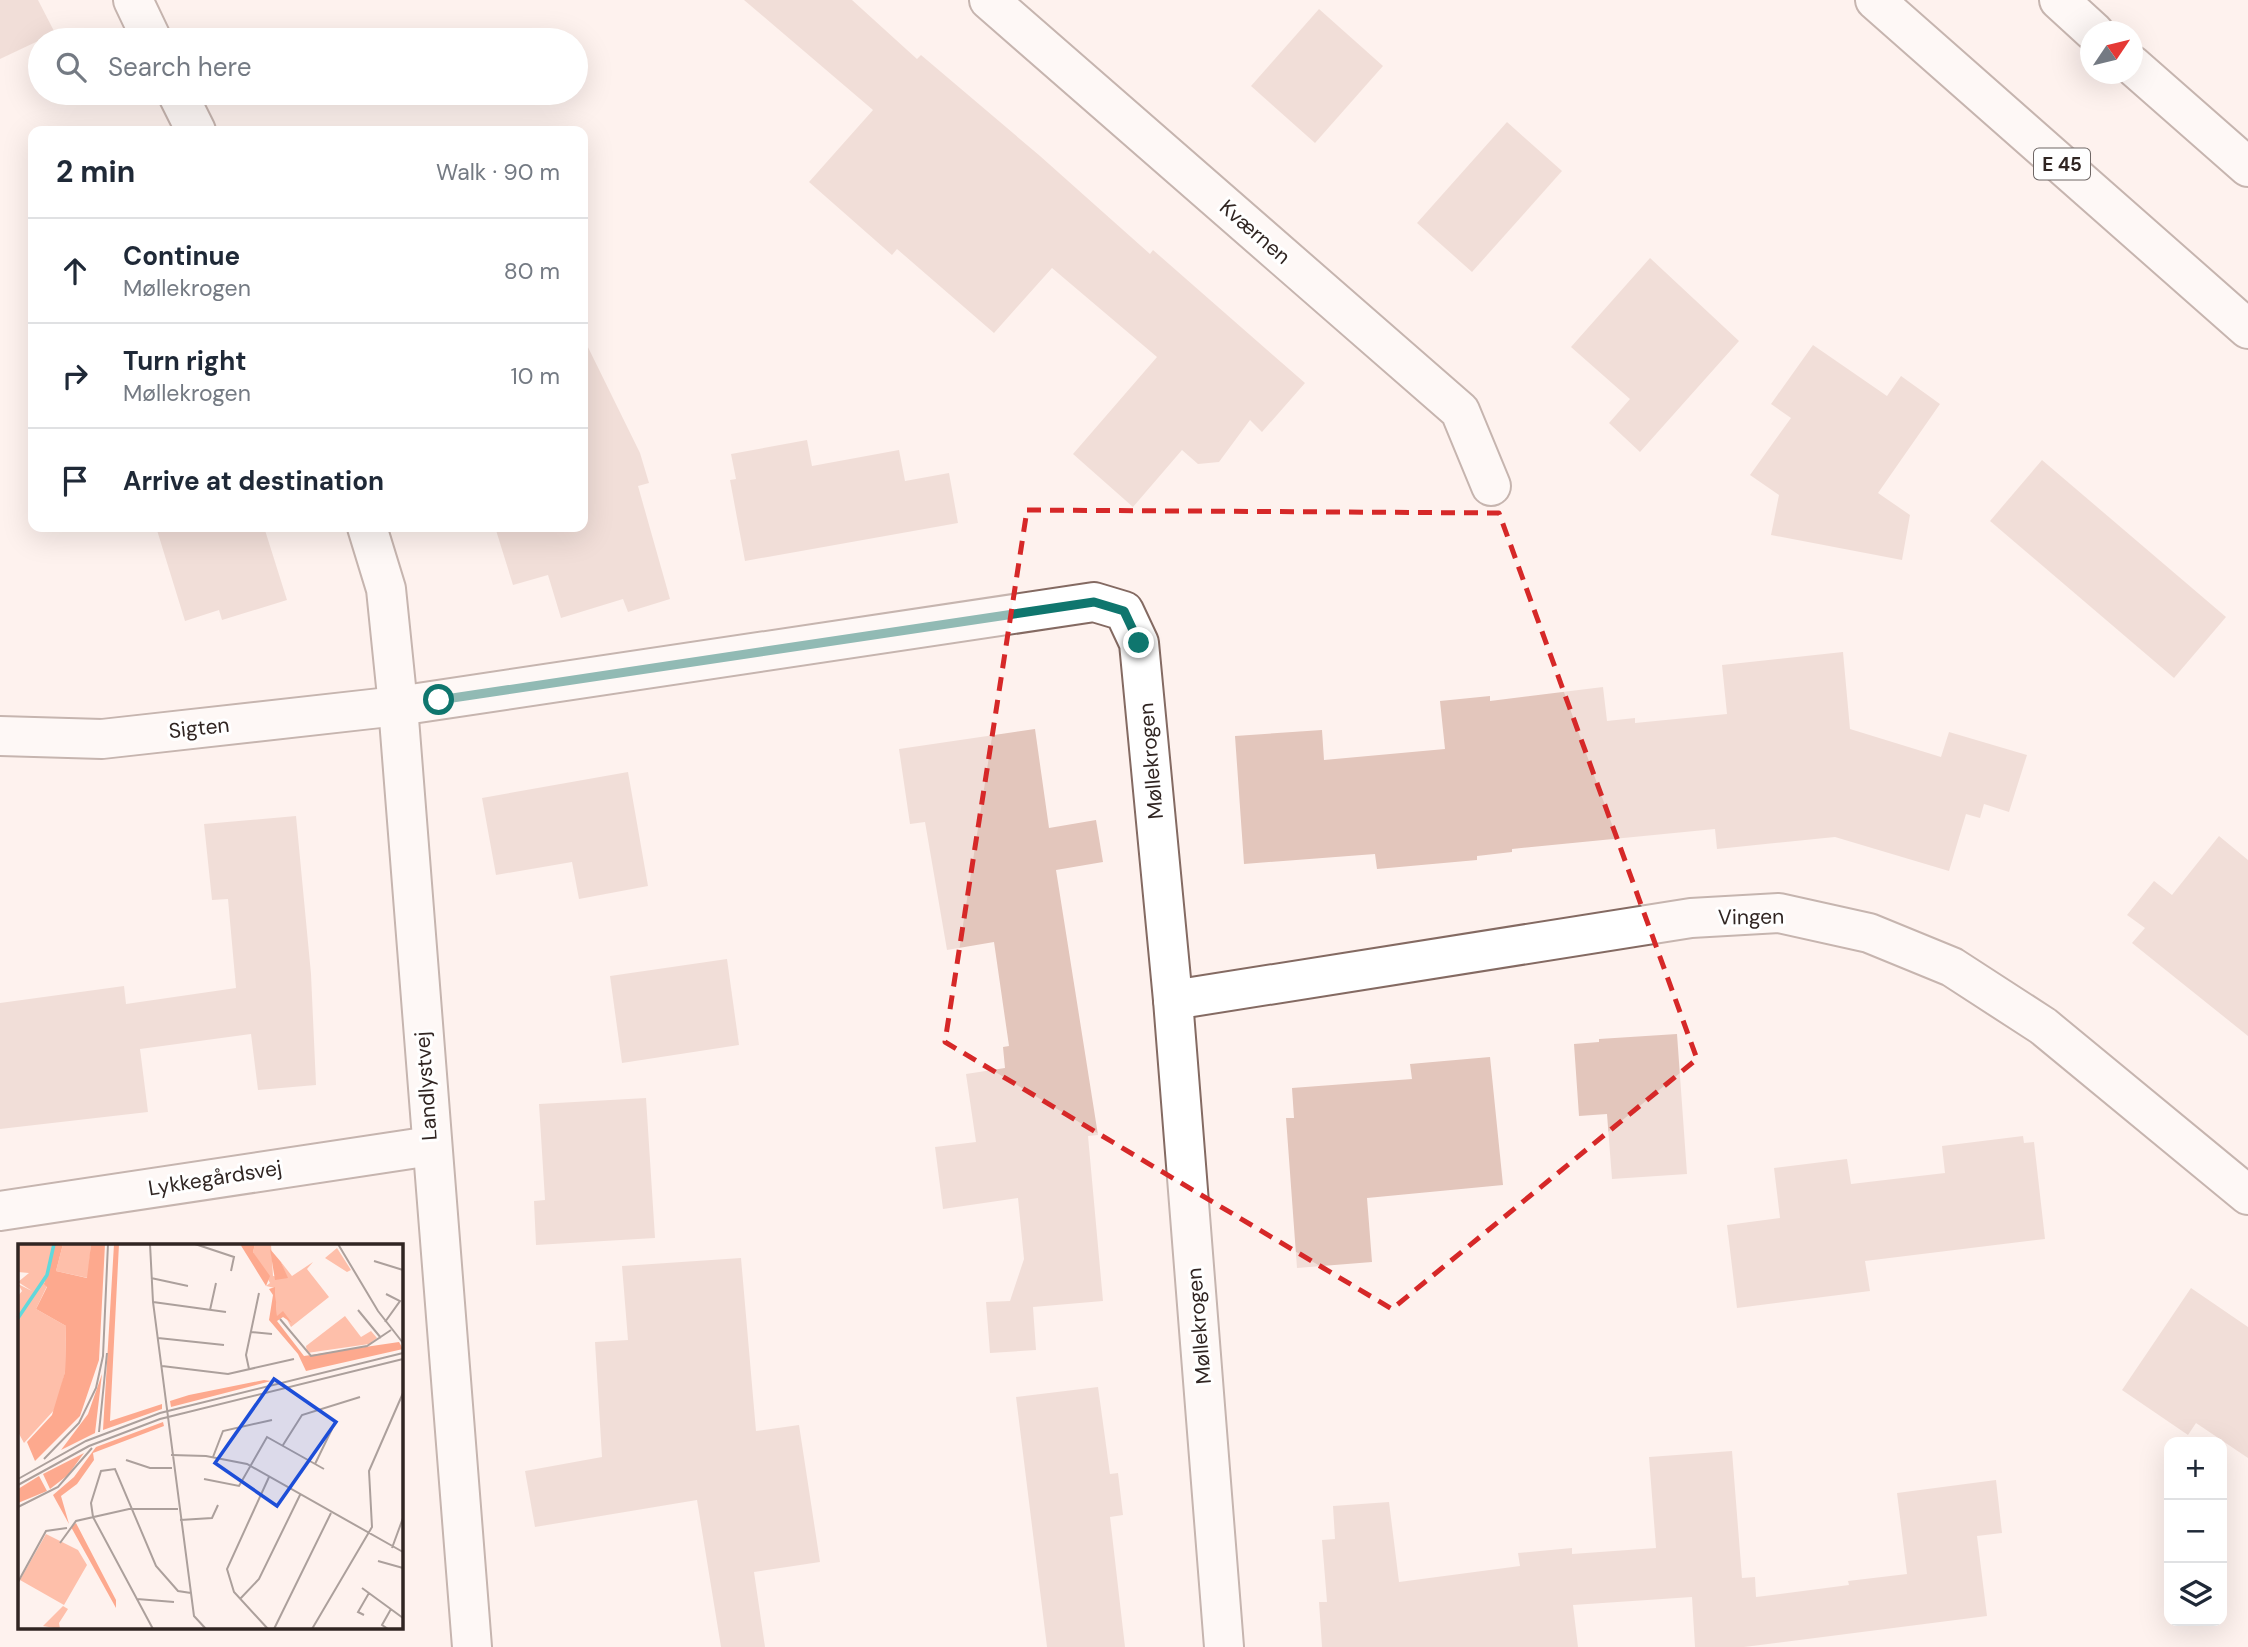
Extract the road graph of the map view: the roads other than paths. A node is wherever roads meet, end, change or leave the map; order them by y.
1 (133, 0) edge
2 (989, 0) edge
3 (1875, 0) edge
4 (2059, 0) edge
5 (2082, 21) edge
6 (146, 28) edge
7 (2143, 74) edge
8 (183, 105) edge
9 (194, 126) edge
10 (2248, 167) edge
11 (2248, 329) edge
12 (1491, 486) dead end
13 (369, 532) edge
14 (398, 706) junction
15 (0, 736) edge
16 (1173, 1000) junction
17 (431, 1146) junction
18 (2248, 1195) edge
19 (0, 1211) edge
20 (472, 1647) edge
21 (1224, 1647) edge

1 - 6 main road
2 - 12 main road, Kværnen
3 - 11 main road, E 45
4 - 5 main road
7 - 10 main road
8 - 9 main road
13 - 14 main road, Landlystvej
14 - 15 main road, Sigten
14 - 16 main road, Møllekrogen
14 - 17 main road, Landlystvej
16 - 18 main road, Vingen
16 - 21 main road, Møllekrogen
17 - 19 main road, Lykkegårdsvej
17 - 20 main road, Landlystvej

